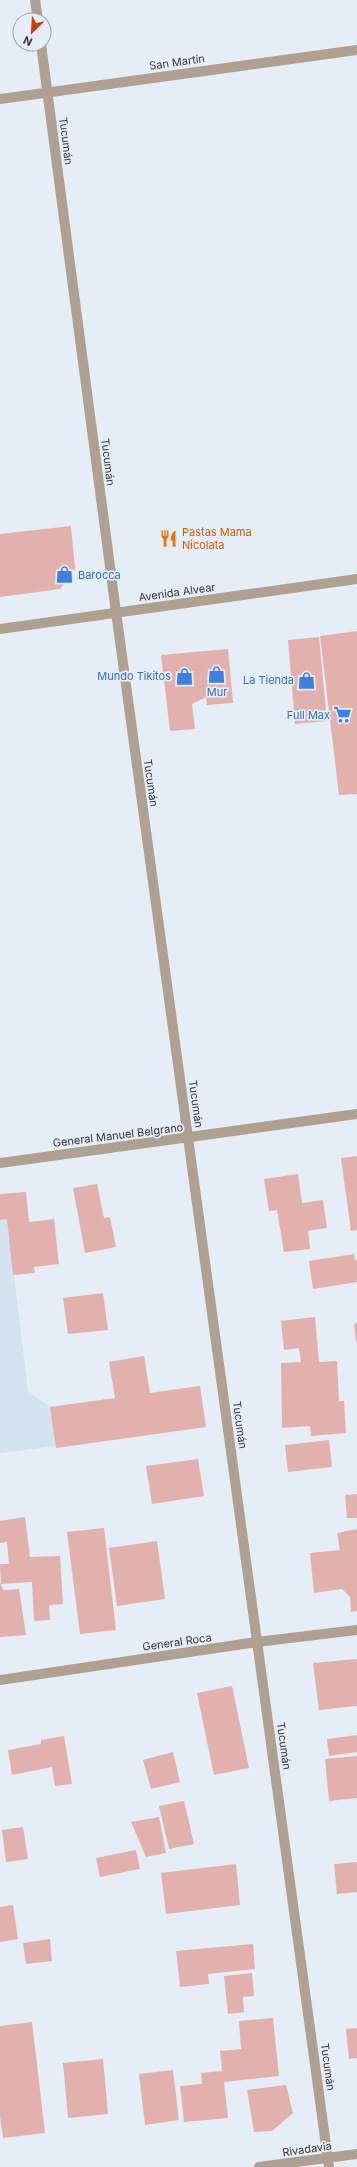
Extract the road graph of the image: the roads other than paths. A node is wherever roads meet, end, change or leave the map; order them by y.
1 (35, 0) edge
2 (37, 12) edge
3 (357, 50) edge
4 (42, 52) edge
5 (48, 92) junction
6 (0, 99) edge
7 (357, 579) edge
8 (116, 612) junction
9 (0, 629) edge
10 (357, 1114) edge
11 (188, 1138) junction
12 (0, 1163) edge
13 (357, 1630) edge
14 (257, 1642) junction
15 (0, 1680) edge
16 (357, 2154) edge
17 (329, 2162) edge
18 (259, 2167) edge

1 - 2 street
3 - 5 street, San Martín
4 - 5 street, Tucumán
5 - 6 street, San Martín
5 - 8 street, Tucumán
7 - 8 street, Avenida Alvear
8 - 9 street, Avenida Alvear
8 - 11 street, Tucumán
10 - 11 street, General Manuel Belgrano
11 - 12 street, General Manuel Belgrano
11 - 14 street, Tucumán
13 - 14 street, General Roca
14 - 15 street, General Roca
14 - 17 street, Tucumán
16 - 17 street, Rivadavia
17 - 18 street, Rivadavia

